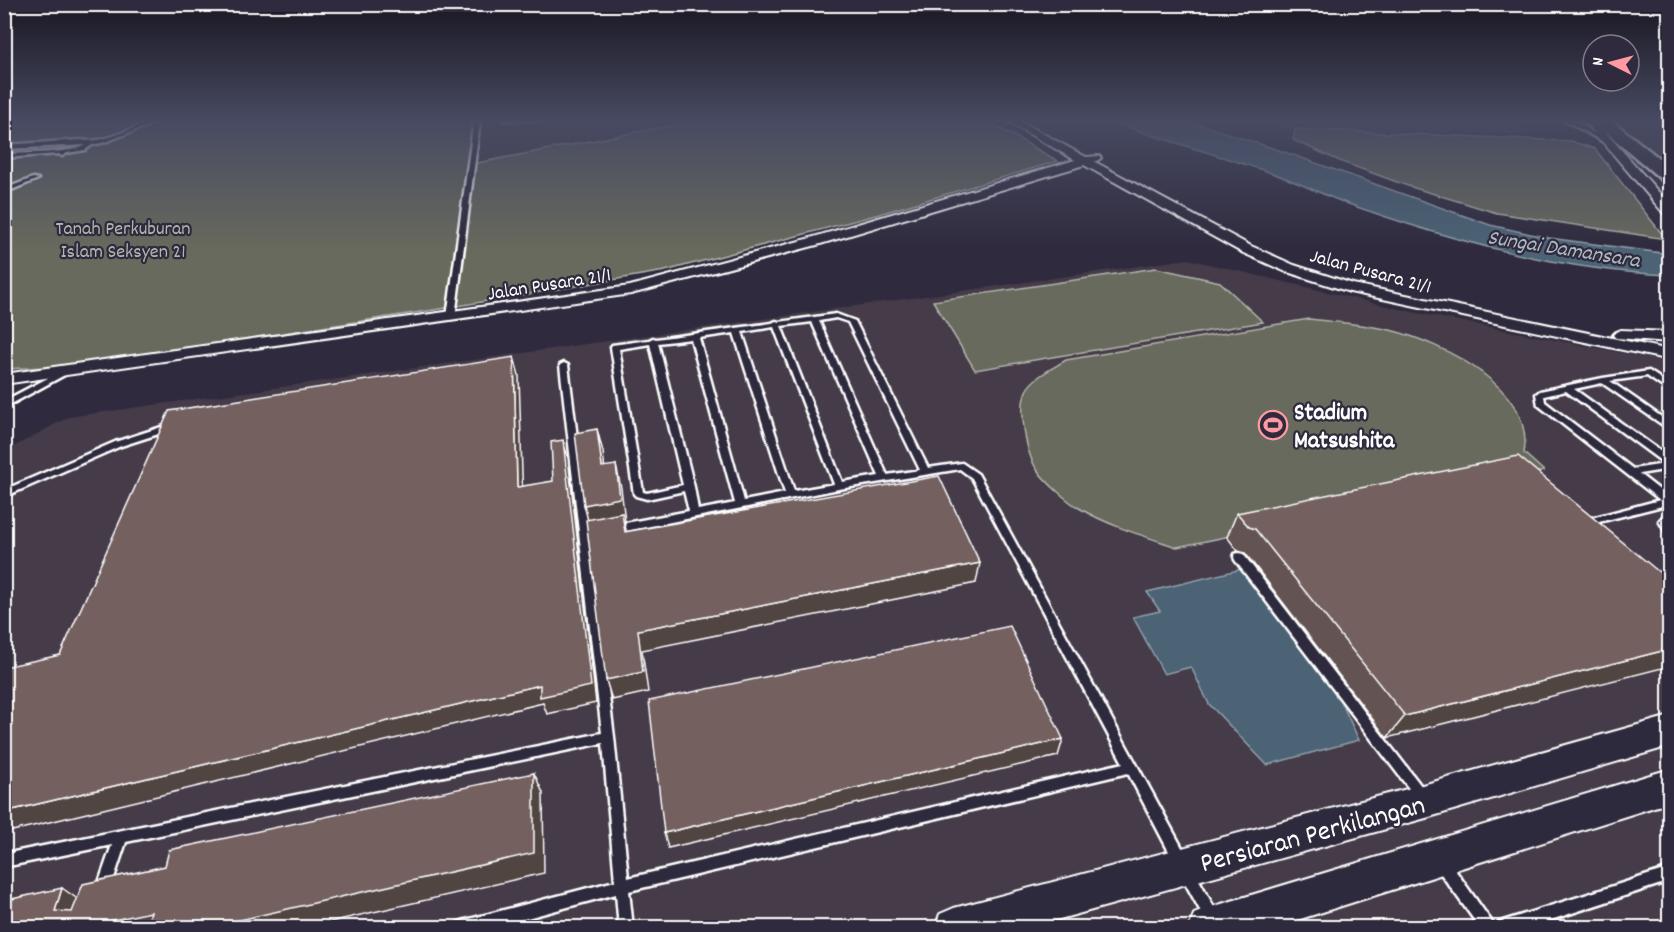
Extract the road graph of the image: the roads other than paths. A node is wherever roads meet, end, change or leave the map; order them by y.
1 (471, 163) edge
2 (1075, 163) edge
3 (1098, 163) edge
4 (1099, 163) edge
5 (1627, 163) edge
6 (1653, 163) edge
7 (1670, 177) edge
8 (35, 180) dead end
9 (4, 191) edge
10 (1670, 213) edge
11 (451, 317) junction
12 (814, 318) junction
13 (776, 323) junction
14 (737, 329) junction
15 (694, 335) junction
16 (1670, 337) edge
17 (653, 340) junction
18 (1670, 355) edge
19 (564, 365) dead end
20 (66, 372) junction
21 (4, 379) edge
22 (1604, 380) junction
23 (1567, 388) junction
24 (1670, 390) edge
25 (4, 405) edge
26 (182, 423) edge
27 (1670, 427) edge
28 (1670, 465) edge
29 (926, 471) junction
30 (1630, 473) junction
31 (884, 478) junction
32 (839, 486) junction
33 (689, 488) junction
34 (4, 494) edge
35 (790, 495) junction
36 (1669, 502) edge
37 (740, 505) junction
38 (694, 513) junction
39 (1670, 514) edge
40 (1573, 525) edge
41 (1670, 531) edge
42 (595, 533) junction
43 (1239, 557) dead end
44 (1670, 731) edge
45 (608, 737) junction
46 (1131, 767) junction
47 (1670, 785) edge
48 (1426, 801) junction
49 (121, 837) junction
50 (1436, 856) junction
51 (4, 861) edge
52 (1185, 867) junction
53 (1670, 874) edge
54 (622, 886) junction
55 (98, 905) edge
56 (1265, 920) edge
57 (1212, 926) edge
58 (462, 927) edge
59 (626, 927) edge
60 (954, 927) edge
61 (1489, 927) edge
62 (1503, 927) edge

1 - 11 lane
2 - 11 street, Jalan Pusara 21/1
3 - 18 street, Jalan Pusara 21/1
4 - 16 street, Jalan Pusara 21/1
5 - 10 street
6 - 7 main road
8 - 9 lane
11 - 20 street, Jalan Pusara 21/1
12 - 13 lane
12 - 29 lane
12 - 31 lane
13 - 14 lane
13 - 32 lane
14 - 15 lane
14 - 35 lane
15 - 17 lane
15 - 37 lane
17 - 33 lane
17 - 33 lane
19 - 42 lane
20 - 21 street, Jalan Pusara 21/1
20 - 25 lane
22 - 23 lane
22 - 24 lane
22 - 27 lane
23 - 28 lane
23 - 30 lane
26 - 34 lane
28 - 30 lane
29 - 31 lane
29 - 46 lane
30 - 36 lane
31 - 32 lane
32 - 35 lane
33 - 38 lane
35 - 37 lane
36 - 40 lane
37 - 38 lane
38 - 42 lane
39 - 41 lane
42 - 45 lane
43 - 48 lane
44 - 48 main road, Persiaran Perkilangan
45 - 49 lane
45 - 54 lane
46 - 52 lane
46 - 54 lane
47 - 50 main road
48 - 52 main road, Persiaran Perkilangan
49 - 51 lane
49 - 55 lane
50 - 56 main road
50 - 61 lane
52 - 57 lane
52 - 60 main road, Persiaran Perkilangan
53 - 62 lane
54 - 58 lane
54 - 59 lane
56 - 57 main road

